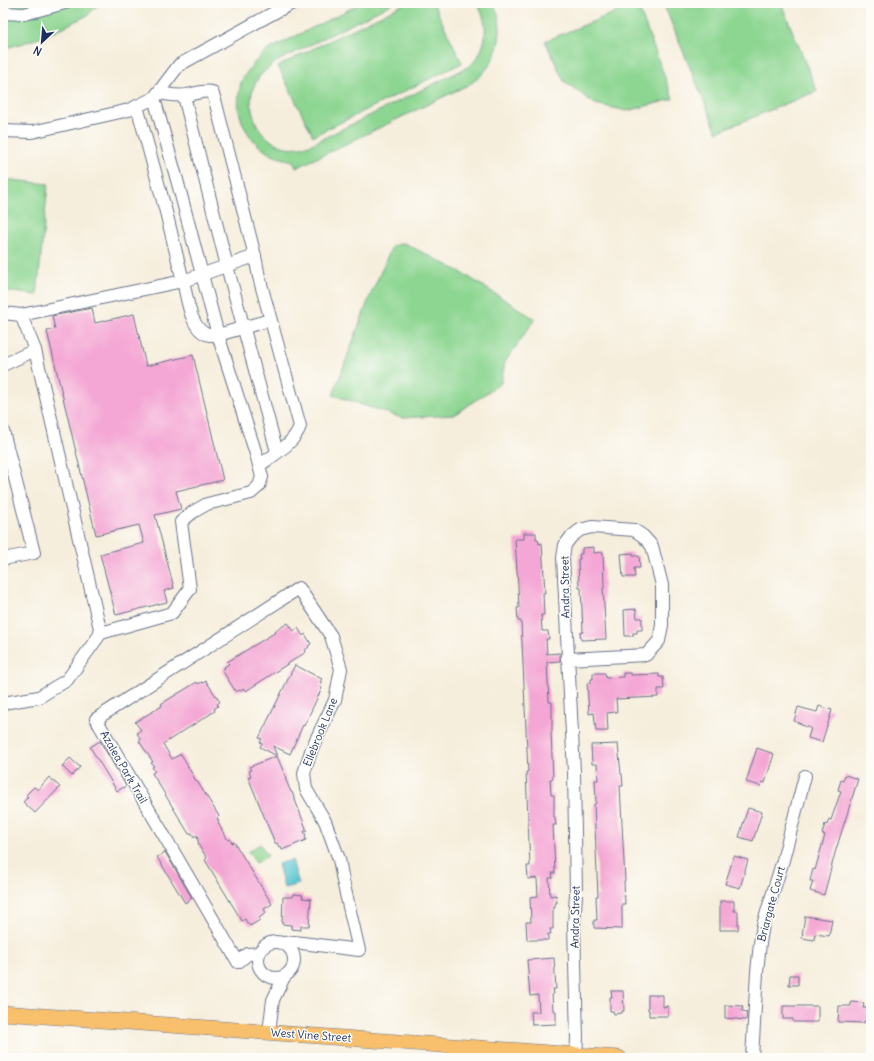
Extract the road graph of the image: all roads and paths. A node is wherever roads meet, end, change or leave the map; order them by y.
1 (65, 3) edge
2 (293, 3) edge
3 (3, 13) edge
4 (156, 96) junction
5 (184, 96) junction
6 (136, 106) junction
7 (3, 131) edge
8 (255, 256) junction
9 (227, 266) junction
10 (202, 274) junction
11 (183, 281) junction
12 (3, 313) edge
13 (21, 315) junction
14 (270, 320) junction
15 (243, 327) junction
16 (218, 335) junction
17 (35, 350) junction
18 (3, 365) edge
19 (3, 431) edge
20 (277, 452) junction
21 (259, 466) junction
22 (3, 560) edge
23 (299, 588) joint
24 (101, 633) junction
25 (567, 659) junction
26 (3, 703) edge
27 (805, 776) dead end
28 (285, 944) junction
29 (311, 944) junction
30 (260, 953) junction
31 (295, 959) junction
32 (238, 962) junction
33 (264, 974) junction
34 (284, 977) junction
35 (273, 1000) junction
36 (3, 1013) edge
37 (269, 1032) junction
38 (576, 1055) junction
39 (619, 1058) edge
40 (752, 1058) edge

1 - 3 street
2 - 4 street
4 - 5 street
4 - 6 street
4 - 10 street
5 - 8 street
5 - 9 street
6 - 7 street
6 - 11 street
8 - 9 street
8 - 14 street
9 - 10 street
9 - 15 street
10 - 11 street
10 - 16 street
11 - 13 street
11 - 16 street
12 - 13 street
13 - 17 street
14 - 15 street
14 - 20 street
15 - 16 street
15 - 20 street
16 - 21 street
17 - 18 street
17 - 24 street
19 - 22 street
20 - 21 street
21 - 24 street
23 - 29 street, Ellebrook Lane
23 - 32 street, Azalea Park Trail
24 - 26 street
25 - 25 street, Andra Street
25 - 38 street, Andra Street
27 - 40 street, Briargate Court
28 - 29 street
28 - 30 street
28 - 31 street
29 - 31 street
30 - 32 street
30 - 33 street
31 - 34 street
32 - 33 street
33 - 34 street
33 - 35 street
34 - 35 street
35 - 37 street
36 - 37 main road, West Vine Street
37 - 38 main road, West Vine Street
38 - 39 main road, West Vine Street

